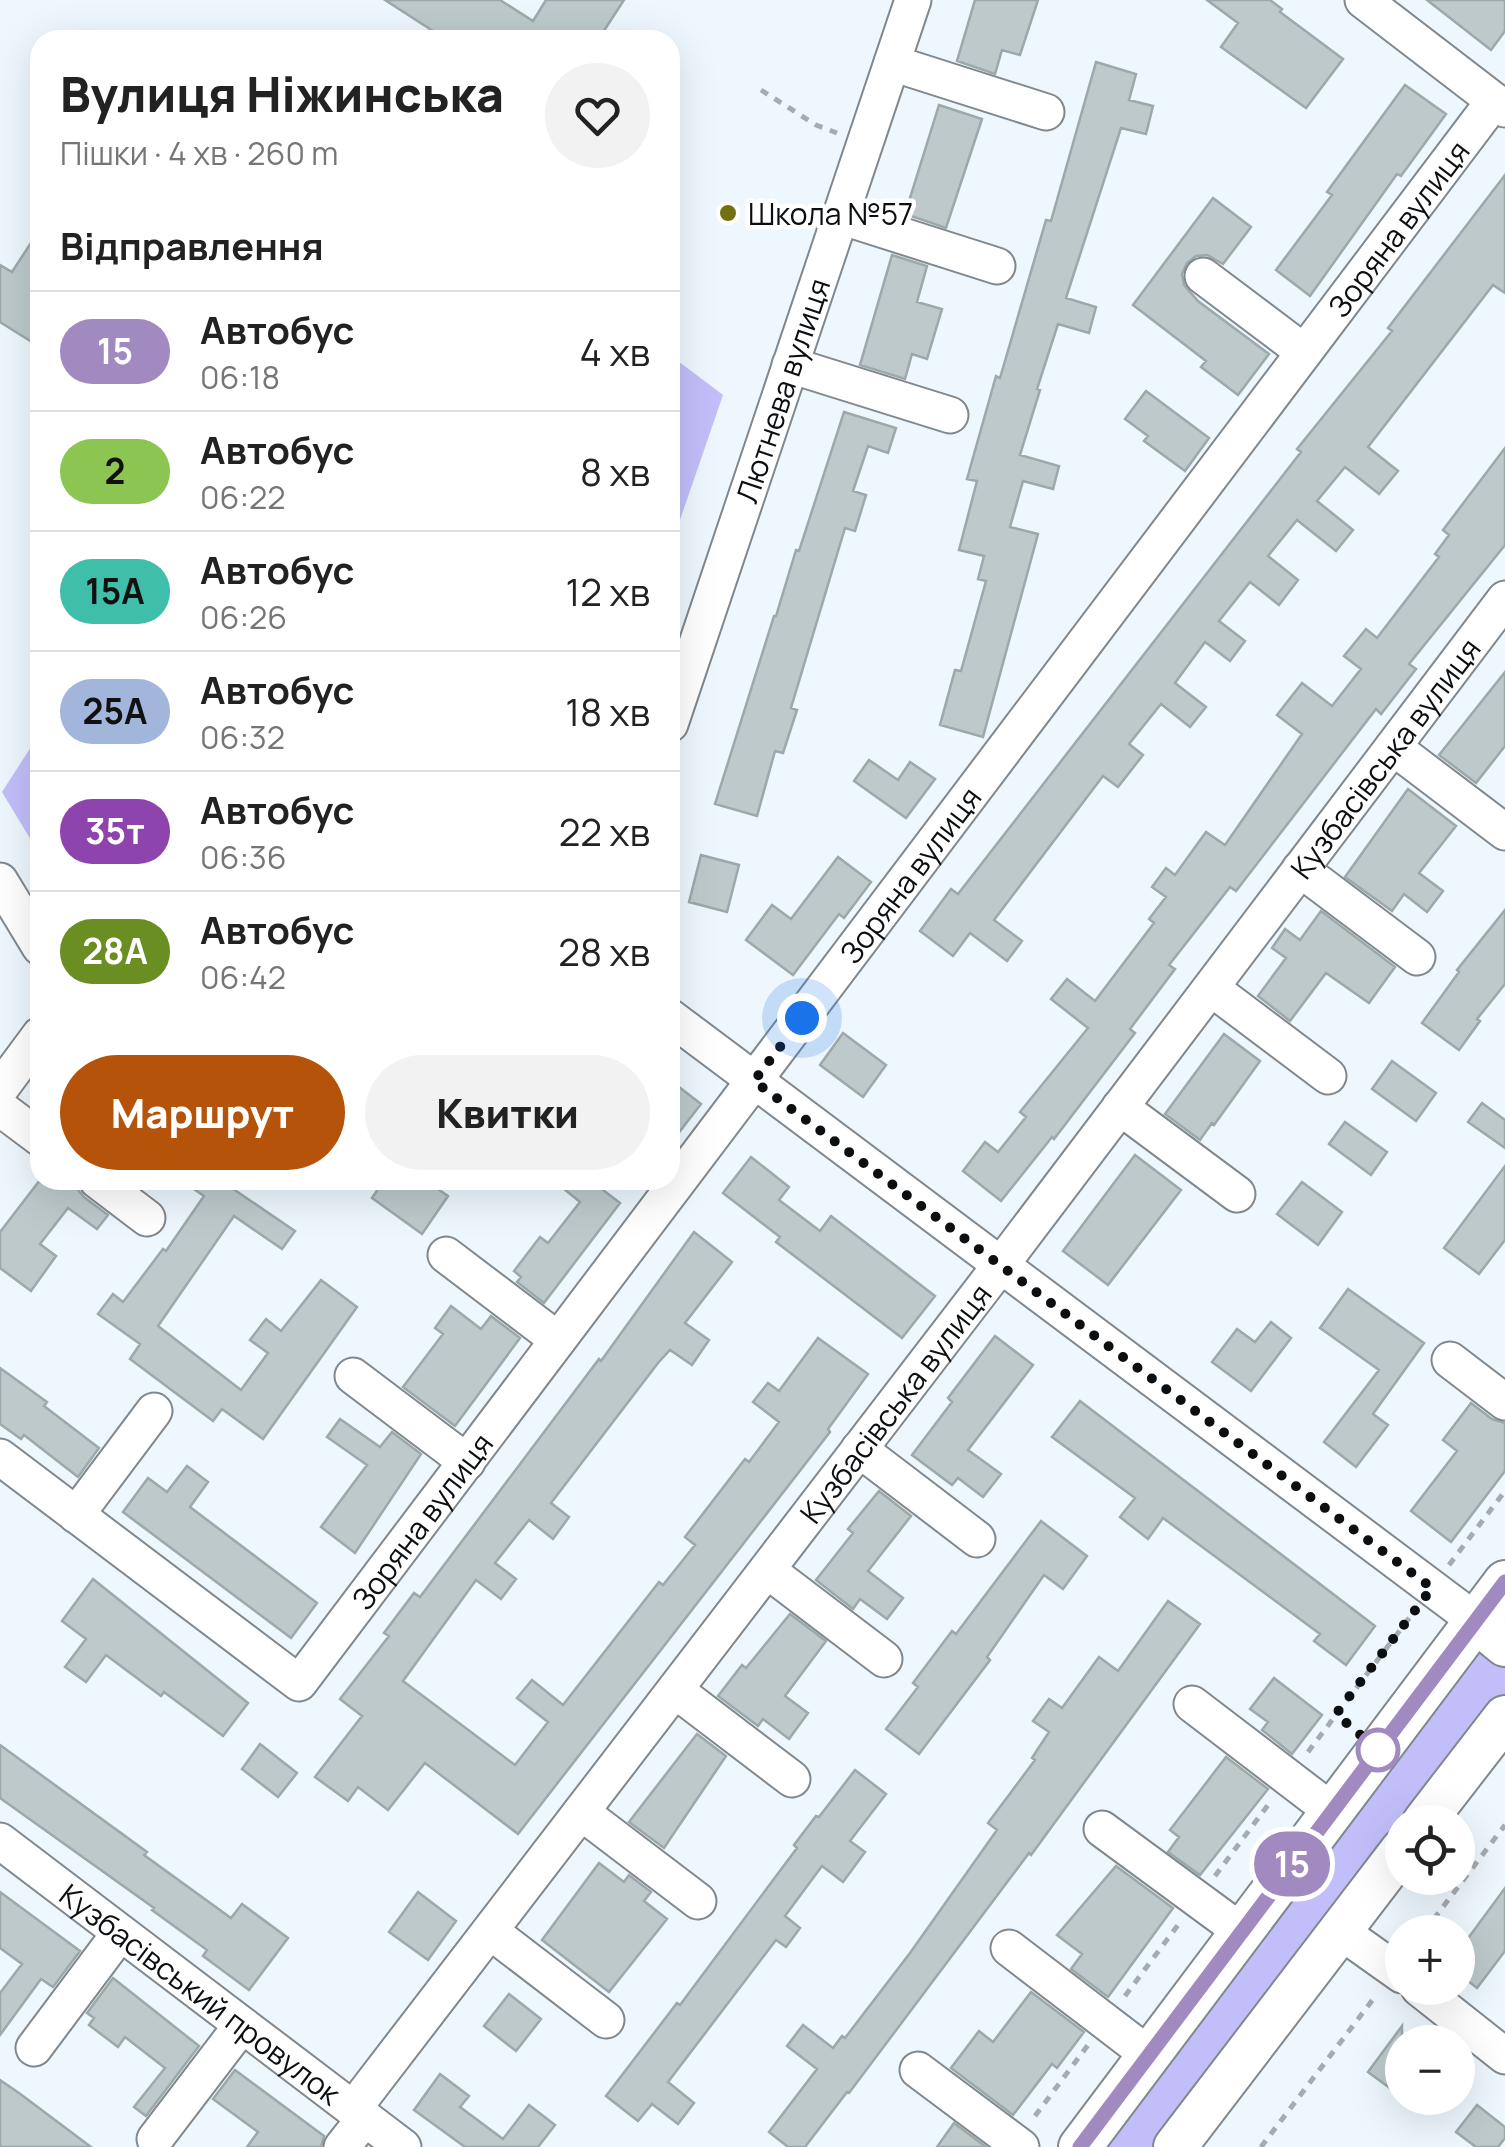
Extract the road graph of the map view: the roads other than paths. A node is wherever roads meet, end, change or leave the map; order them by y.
1 (913, 0) edge
2 (1363, 0) edge
3 (892, 63) junction
4 (1500, 105) edge
5 (1046, 112) dead end
6 (840, 216) junction
7 (997, 266) dead end
8 (1203, 276) dead end
9 (1304, 352) junction
10 (790, 365) junction
11 (950, 415) dead end
12 (1499, 620) edge
13 (680, 694) edge
14 (1393, 747) junction
15 (1505, 832) edge
16 (1300, 869) junction
17 (0, 882) edge
18 (30, 931) edge
19 (1416, 957) dead end
20 (1211, 988) junction
21 (680, 1025) edge
22 (30, 1048) edge
23 (1328, 1076) dead end
24 (754, 1081) junction
25 (0, 1089) edge
26 (1120, 1106) junction
27 (0, 1108) edge
28 (30, 1130) edge
29 (680, 1179) edge
30 (110, 1190) edge
31 (672, 1190) edge
32 (1237, 1194) dead end
33 (148, 1218) dead end
34 (446, 1255) dead end
35 (1000, 1266) junction
36 (558, 1340) junction
37 (1450, 1360) dead end
38 (353, 1376) dead end
39 (1505, 1402) edge
40 (154, 1411) dead end
41 (860, 1449) junction
42 (0, 1457) edge
43 (467, 1462) junction
44 (76, 1515) junction
45 (977, 1540) dead end
46 (767, 1570) junction
47 (1505, 1582) edge
48 (1490, 1633) edge
49 (884, 1659) dead end
50 (675, 1690) junction
51 (1192, 1704) dead end
52 (1505, 1717) edge
53 (792, 1779) dead end
54 (1437, 1805) edge
55 (1332, 1811) junction
56 (581, 1812) junction
57 (1102, 1829) dead end
58 (0, 1842) edge
59 (1385, 1872) edge
60 (698, 1902) dead end
61 (490, 1931) junction
62 (1242, 1932) junction
63 (1340, 1932) junction
64 (120, 1933) junction
65 (1008, 1948) dead end
66 (1385, 1963) edge
67 (1441, 2005) edge
68 (606, 2020) dead end
69 (242, 2024) junction
70 (34, 2048) dead end
71 (1149, 2054) junction
72 (1505, 2056) edge
73 (918, 2070) dead end
74 (359, 2114) junction
75 (155, 2139) dead end
76 (1018, 2145) edge
77 (342, 2147) edge
78 (403, 2147) edge
79 (1080, 2147) edge
80 (1175, 2147) edge

1 - 3 street, Лютнева вулиця
2 - 4 street
3 - 5 street
3 - 6 street, Лютнева вулиця
4 - 9 street, Зоряна вулиця
6 - 7 street
6 - 10 street, Лютнева вулиця
8 - 9 street
9 - 24 street, Зоряна вулиця
10 - 11 street
10 - 13 street, Лютнева вулиця
12 - 14 street, Кузбасівська вулиця
14 - 15 street
14 - 16 street, Кузбасівська вулиця
16 - 19 street
16 - 20 street, Кузбасівська вулиця
17 - 18 street
20 - 23 street
20 - 26 street, Кузбасівська вулиця
21 - 24 street
22 - 25 street
24 - 29 street, Зоряна вулиця
24 - 35 street
26 - 32 street
26 - 35 street, Кузбасівська вулиця
27 - 28 street
30 - 33 street
31 - 36 street, Зоряна вулиця
34 - 36 street
35 - 41 street, Кузбасівська вулиця
35 - 48 street
36 - 43 street, Зоряна вулиця
37 - 39 street
38 - 43 street
40 - 44 street
41 - 45 street
41 - 46 street, Кузбасівська вулиця
42 - 44 street, Зоряна вулиця
43 - 44 street, Зоряна вулиця
46 - 49 street
46 - 50 street, Кузбасівська вулиця
47 - 48 main road
48 - 55 main road
50 - 53 street
50 - 56 street, Кузбасівська вулиця
51 - 55 street
52 - 54 main road
55 - 62 main road
56 - 60 street
56 - 61 street, Кузбасівська вулиця
57 - 62 street
58 - 64 street, Кузбасівський провулок
59 - 63 main road
61 - 68 street
61 - 74 street, Кузбасівська вулиця
62 - 71 main road
63 - 66 street
63 - 80 main road
64 - 69 street, Кузбасівський провулок
64 - 70 street
65 - 71 street
67 - 72 street
69 - 74 street, Кузбасівський провулок
69 - 75 street
71 - 79 main road
73 - 76 street
74 - 77 street, Кузбасівська вулиця
74 - 78 street, Кузбасівський провулок

